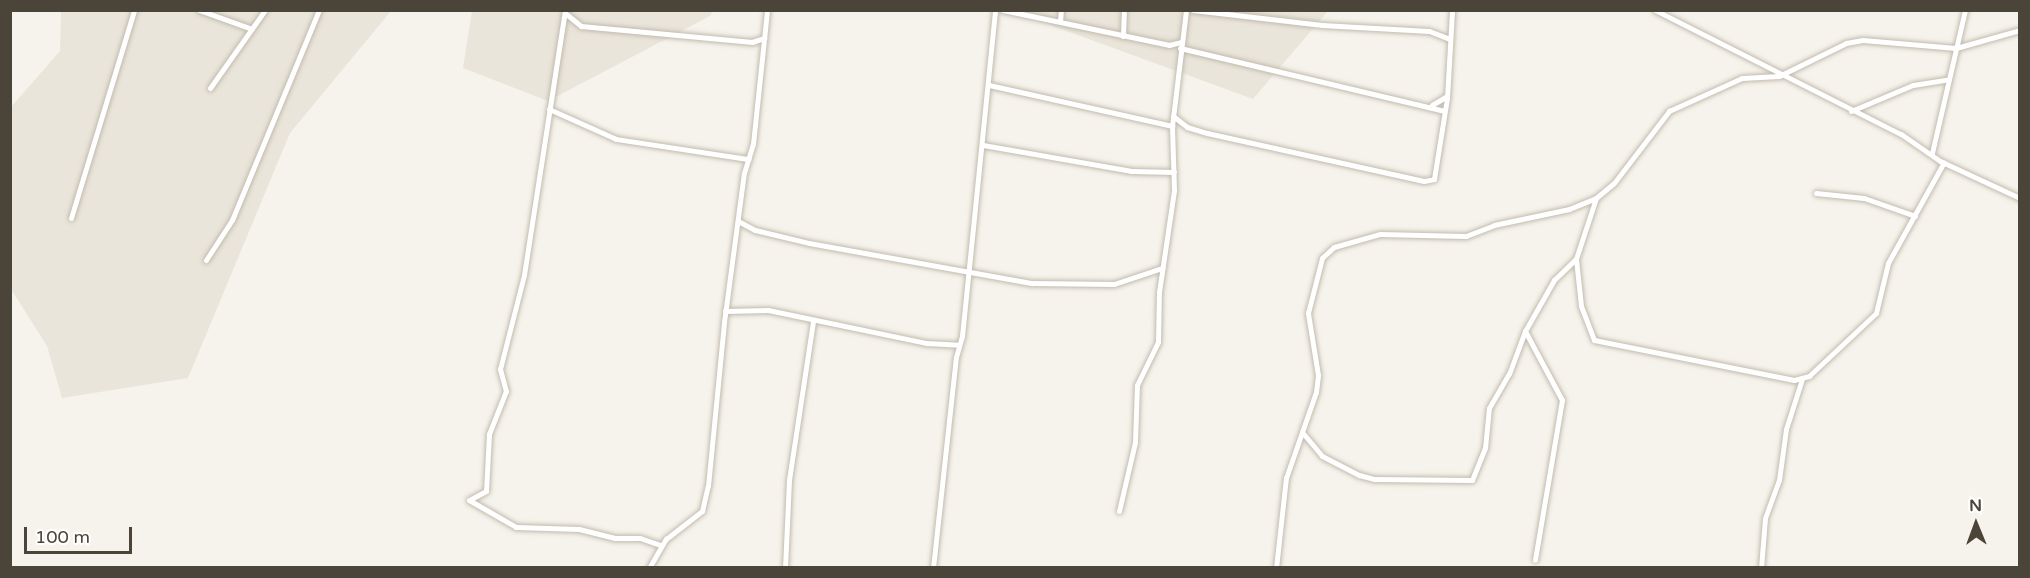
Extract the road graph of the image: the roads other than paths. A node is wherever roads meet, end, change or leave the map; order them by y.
1 (134, 10) edge
2 (199, 10) edge
3 (265, 10) edge
4 (319, 10) edge
5 (767, 10) edge
6 (995, 10) edge
7 (1003, 10) edge
8 (1061, 10) edge
9 (1124, 10) edge
10 (1186, 10) edge
11 (1452, 10) edge
12 (1655, 10) edge
13 (1965, 10) edge
14 (1195, 11) edge
15 (565, 12) edge
16 (1185, 19) junction
17 (1060, 21) junction
18 (252, 29) junction
19 (2019, 30) edge
20 (1123, 36) junction
21 (764, 38) junction
22 (1450, 39) junction
23 (1169, 45) junction
24 (1181, 45) junction
25 (1956, 48) junction
26 (1179, 56) junction
27 (1779, 76) junction
28 (1949, 79) junction
29 (989, 85) junction
30 (210, 88) dead end
31 (1447, 96) junction
32 (1432, 105) junction
33 (549, 109) junction
34 (1445, 111) junction
35 (1849, 111) junction
36 (1173, 116) junction
37 (1172, 126) junction
38 (983, 145) junction
39 (1932, 153) junction
40 (748, 159) junction
41 (1944, 162) junction
42 (1174, 172) junction
43 (1816, 193) dead end
44 (1596, 198) junction
45 (2019, 198) edge
46 (1915, 216) junction
47 (71, 218) dead end
48 (738, 221) junction
49 (206, 260) dead end
50 (1576, 260) junction
51 (1162, 268) junction
52 (968, 271) junction
53 (725, 311) junction
54 (813, 322) junction
55 (1525, 331) junction
56 (959, 345) junction
57 (1802, 379) junction
58 (1302, 432) junction
59 (1119, 511) dead end
60 (660, 545) junction
61 (1535, 560) dead end
62 (649, 567) edge
63 (785, 567) edge
64 (933, 567) edge
65 (1276, 567) edge
66 (1761, 567) edge

1 - 47 street
2 - 18 street
3 - 18 street
4 - 49 street
5 - 21 street
6 - 29 street
7 - 17 street
8 - 17 street
9 - 20 street
10 - 16 street
11 - 22 street
12 - 27 street
13 - 25 street
14 - 16 street
14 - 22 street
15 - 21 street
15 - 33 street
16 - 24 street
17 - 20 street
18 - 30 street
19 - 25 street
20 - 23 street
21 - 40 street
22 - 31 street
23 - 24 street
23 - 26 street
24 - 26 street
24 - 32 street
25 - 27 street
25 - 28 street
26 - 36 street
27 - 35 street
27 - 44 street
28 - 35 street
28 - 39 street
29 - 37 street
29 - 38 street
31 - 32 street
31 - 34 street
32 - 34 street
33 - 40 street
33 - 60 street
34 - 36 street
35 - 39 street
36 - 37 street
37 - 42 street
38 - 42 street
38 - 52 street
39 - 41 street
40 - 48 street
41 - 45 street
41 - 46 street
42 - 51 street
43 - 46 street
44 - 50 street
44 - 58 street
46 - 57 street
48 - 52 street
48 - 53 street
50 - 55 street
50 - 57 street
51 - 52 street
51 - 59 street
52 - 56 street
53 - 54 street
53 - 60 street
54 - 56 street
54 - 63 street
55 - 58 street
55 - 61 street
56 - 64 street
57 - 66 street
58 - 65 street
60 - 62 street

